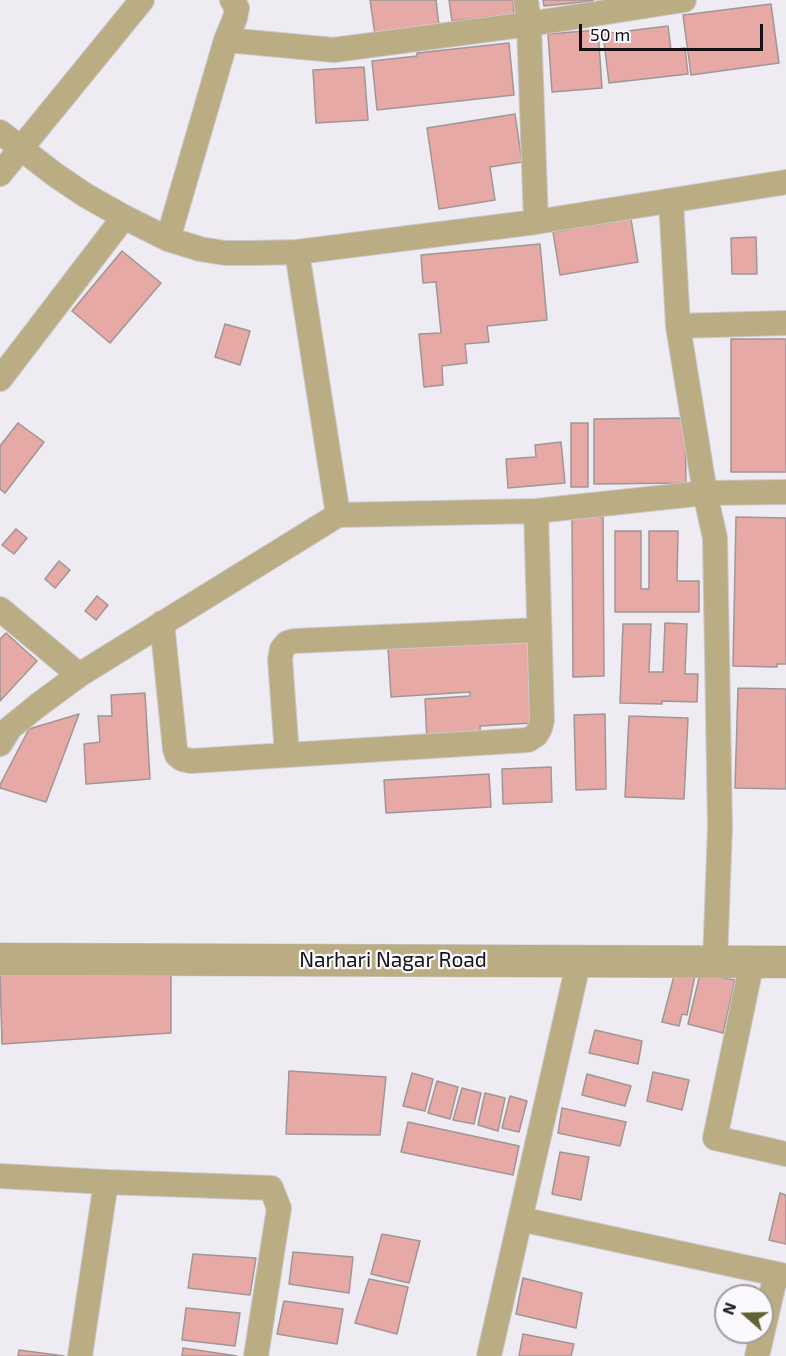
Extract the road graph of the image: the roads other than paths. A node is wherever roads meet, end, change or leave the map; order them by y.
1 (142, 0) edge
2 (232, 0) edge
3 (526, 0) edge
4 (684, 0) edge
5 (529, 24) junction
6 (226, 40) junction
7 (0, 132) edge
8 (21, 148) junction
9 (0, 174) edge
10 (786, 182) edge
11 (671, 201) junction
12 (124, 217) junction
13 (536, 222) junction
14 (168, 239) junction
15 (297, 252) junction
16 (786, 323) edge
17 (678, 326) junction
18 (0, 379) edge
19 (786, 492) edge
20 (705, 493) junction
21 (536, 511) junction
22 (338, 515) junction
23 (0, 609) edge
24 (162, 623) junction
25 (539, 630) junction
26 (79, 675) junction
27 (0, 744) edge
28 (288, 754) junction
29 (0, 959) edge
30 (579, 960) junction
31 (715, 962) junction
32 (752, 962) junction
33 (786, 962) edge
34 (786, 1154) edge
35 (0, 1176) edge
36 (106, 1182) junction
37 (520, 1219) junction
38 (781, 1275) edge
39 (80, 1356) edge
40 (256, 1356) edge
41 (489, 1356) edge
42 (757, 1356) edge

1 - 8 street
2 - 6 street
3 - 5 street
4 - 5 street
5 - 6 street
5 - 13 street
6 - 14 street
7 - 8 street
8 - 9 street
8 - 12 street
10 - 11 street
11 - 13 street
11 - 17 street
12 - 14 street
12 - 18 street
13 - 15 street
14 - 15 street
15 - 22 street
16 - 17 street
17 - 20 street
19 - 20 street
20 - 21 street
20 - 31 street
21 - 22 street
21 - 25 street
22 - 24 street
23 - 26 street
24 - 26 street
24 - 28 street
25 - 28 street
25 - 28 street
26 - 27 street
29 - 30 street, Narhari Nagar Road
30 - 31 street, Narhari Nagar Road
30 - 37 street
31 - 32 street, Narhari Nagar Road
32 - 33 street, Narhari Nagar Road
32 - 34 street
35 - 36 street
36 - 39 street
36 - 40 street
37 - 38 street
37 - 41 street
38 - 42 street

